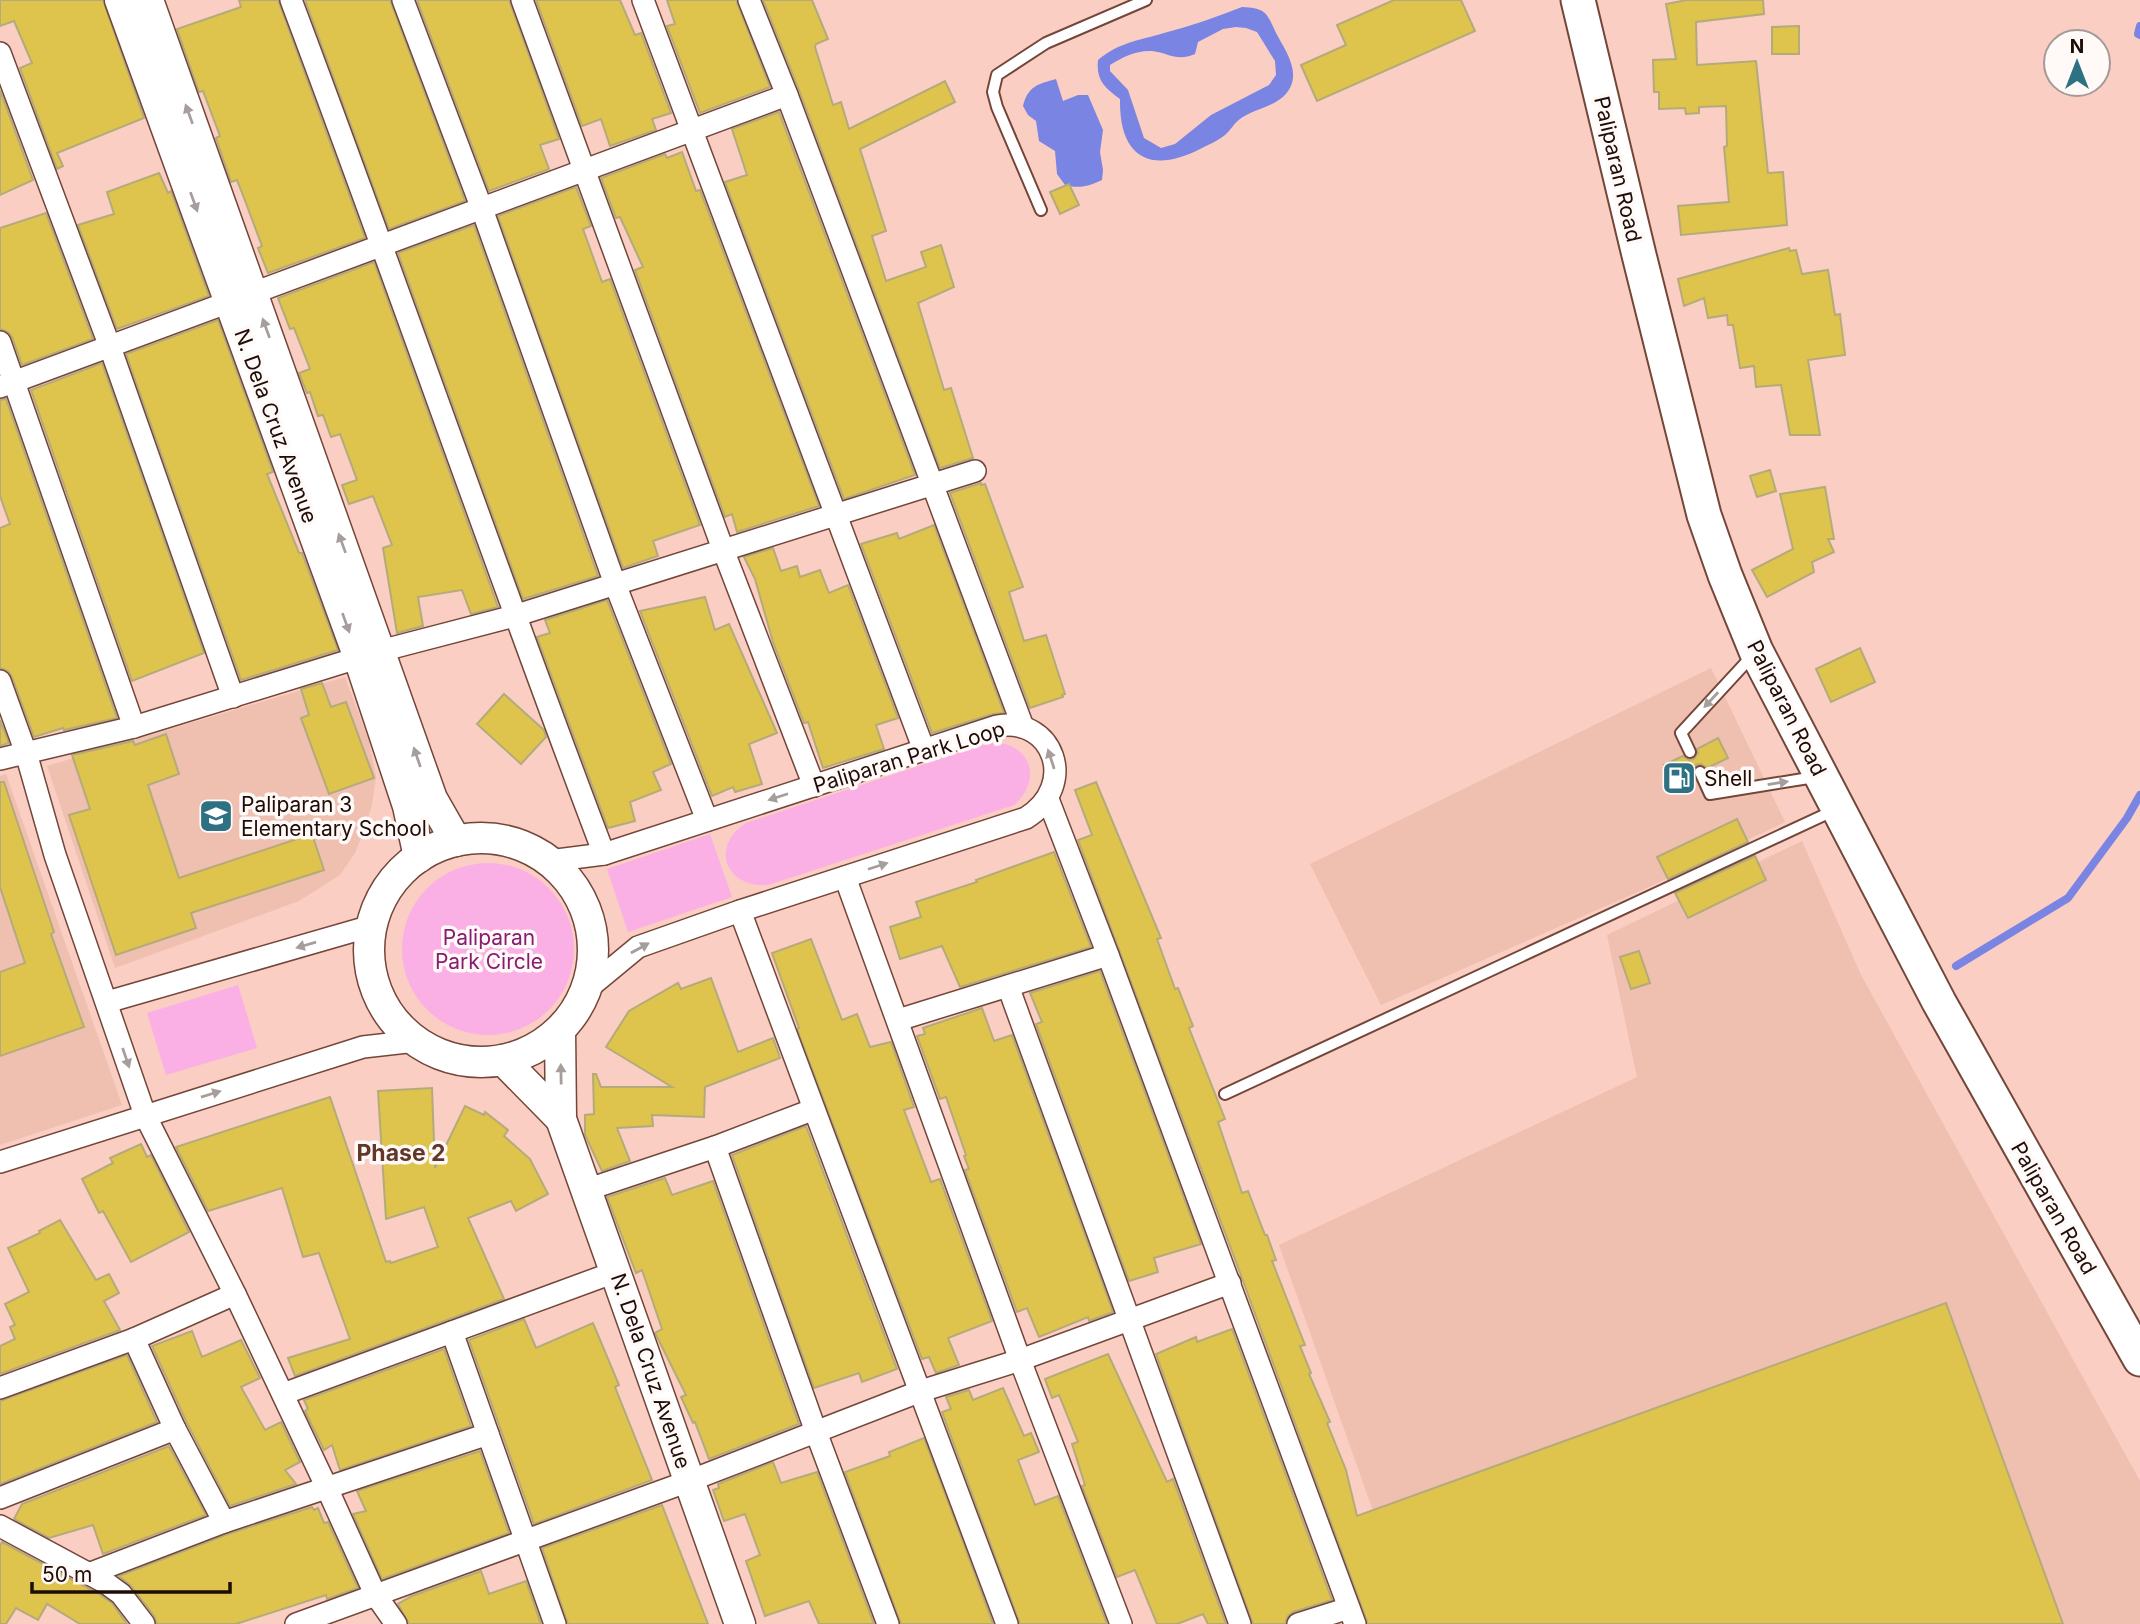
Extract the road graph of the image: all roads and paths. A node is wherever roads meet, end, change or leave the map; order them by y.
1 (120, 0) edge
2 (148, 0) edge
3 (291, 0) edge
4 (403, 0) edge
5 (522, 0) edge
6 (643, 0) edge
7 (749, 0) edge
8 (1146, 0) edge
9 (1578, 0) edge
10 (0, 53) edge
11 (787, 95) junction
12 (692, 131) junction
13 (585, 171) junction
14 (482, 209) junction
15 (1041, 210) dead end
16 (383, 246) junction
17 (242, 298) junction
18 (0, 342) edge
19 (110, 347) junction
20 (7, 384) edge
21 (975, 471) dead end
22 (932, 484) junction
23 (835, 514) junction
24 (724, 552) junction
25 (615, 584) junction
26 (514, 616) junction
27 (1756, 651) junction
28 (370, 655) junction
29 (0, 681) edge
30 (233, 697) junction
31 (134, 727) junction
32 (1023, 727) junction
33 (924, 750) junction
34 (1690, 752) dead end
35 (26, 753) junction
36 (0, 759) edge
37 (1700, 772) dead end
38 (1821, 776) junction
39 (814, 786) junction
40 (1048, 799) junction
41 (1839, 808) junction
42 (707, 820) junction
43 (456, 841) junction
44 (604, 854) junction
45 (419, 857) junction
46 (549, 861) junction
47 (845, 877) junction
48 (740, 911) junction
49 (372, 926) junction
50 (1108, 955) junction
51 (1008, 986) junction
52 (586, 990) junction
53 (107, 1002) junction
54 (898, 1020) junction
55 (560, 1030) junction
56 (416, 1041) junction
57 (503, 1060) junction
58 (1225, 1094) dead end
59 (812, 1110) junction
60 (145, 1115) junction
61 (561, 1119) junction
62 (715, 1147) junction
63 (0, 1162) edge
64 (586, 1189) junction
65 (615, 1272) junction
66 (1230, 1283) junction
67 (235, 1294) junction
68 (1128, 1320) junction
69 (452, 1332) junction
70 (134, 1339) junction
71 (2140, 1359) edge
72 (1020, 1360) junction
73 (0, 1388) edge
74 (921, 1391) junction
75 (283, 1394) junction
76 (175, 1429) junction
77 (816, 1432) junction
78 (488, 1434) junction
79 (689, 1481) junction
80 (327, 1488) junction
81 (0, 1498) edge
82 (224, 1522) junction
83 (0, 1526) edge
84 (525, 1541) junction
85 (91, 1573) junction
86 (375, 1594) junction
87 (1352, 1616) edge
88 (144, 1624) edge
89 (296, 1624) edge
90 (396, 1624) edge
91 (555, 1624) edge
92 (740, 1624) edge
93 (888, 1624) edge
94 (1007, 1624) edge
95 (1121, 1624) edge
96 (1240, 1624) edge
97 (1298, 1624) edge

1 -> 17 street, N. Dela Cruz Avenue
17 -> 2 street, N. Dela Cruz Avenue
3 - 16 street
4 - 14 street
5 - 13 street
6 - 12 street
7 - 11 street
8 - 15 lane
9 - 27 main road, Paliparan Road
10 - 19 street
11 - 12 street
11 - 22 street
12 - 13 street
12 - 23 street
13 - 14 street
13 - 24 street
14 - 16 street
14 - 25 street
16 - 17 street
16 - 26 street
17 - 19 street
17 - 28 street, N. Dela Cruz Avenue
18 - 20 street
19 - 20 street
19 - 30 street
20 - 31 street
21 - 22 street
22 - 23 street
22 - 32 street
23 - 24 street
23 - 33 street
24 - 25 street
24 - 39 street
25 - 26 street
25 - 42 street
26 - 28 street
26 - 44 street
27 -> 34 lane
27 - 38 main road, Paliparan Road
28 - 30 street
43 -> 28 street, N. Dela Cruz Avenue
28 - 45 street, N. Dela Cruz Avenue
29 - 35 street
30 - 31 street
31 - 35 street
32 - 33 street, Paliparan Park Loop
40 -> 32 street, Paliparan Park Loop
33 - 39 street, Paliparan Park Loop
35 - 36 street
35 - 53 street
37 -> 38 lane
38 - 41 main road, Paliparan Road
39 -> 42 street, Paliparan Park Loop
47 -> 40 street
40 - 50 street
41 - 58 lane
41 - 71 main road, Paliparan Road
42 - 44 street, Paliparan Park Loop
43 - 45 street
43 - 46 street
44 - 46 street, Paliparan Park Loop
45 - 49 street
46 - 52 street
47 - 48 street
47 - 54 street
52 -> 48 street
48 - 59 street
49 -> 53 street
49 - 56 street
50 - 51 street
50 - 66 street
51 - 54 street
51 - 68 street
52 - 55 street
53 -> 60 street
54 - 72 street
55 - 57 street
61 -> 55 street, N. Dela Cruz Avenue
56 - 57 street
60 -> 56 street
57 - 61 street, N. Dela Cruz Avenue
59 - 62 street
59 - 74 street
60 - 63 street
60 - 67 street
61 - 64 street, N. Dela Cruz Avenue
62 - 64 street
62 - 77 street
64 - 65 street, N. Dela Cruz Avenue
65 - 69 street
65 - 79 street, N. Dela Cruz Avenue
66 - 68 street
66 - 87 street
67 - 70 street
67 - 75 street
68 - 72 street
68 - 96 street
69 - 75 street
69 - 78 street
70 - 73 street
70 - 76 street
72 - 74 street
72 - 95 street
74 - 77 street
74 - 94 street
75 - 80 street
76 - 81 street
76 - 82 street
77 - 79 street
77 - 93 street
78 - 80 street
78 - 84 street
79 - 84 street
79 - 92 street, N. Dela Cruz Avenue
80 - 82 street
80 - 86 street
82 - 85 street
83 - 85 street
84 - 86 street
84 - 91 street
85 - 88 street
86 - 89 street
86 - 90 street
87 - 97 street

